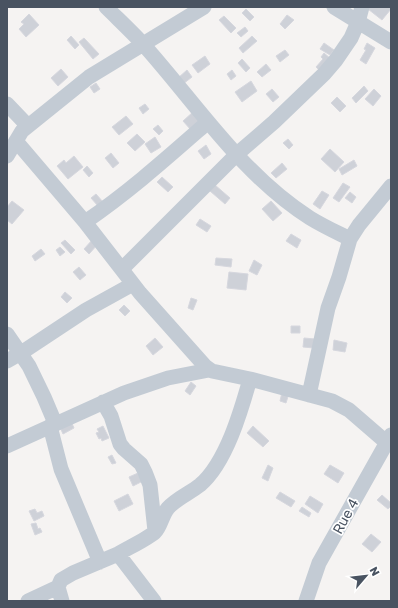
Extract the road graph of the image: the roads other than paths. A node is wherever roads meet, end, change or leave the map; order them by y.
1 (106, 7) edge
2 (204, 7) edge
3 (334, 7) edge
4 (362, 7) edge
5 (358, 22) junction
6 (391, 42) edge
7 (142, 43) junction
8 (7, 104) edge
9 (208, 122) junction
10 (28, 126) junction
11 (16, 141) junction
12 (237, 154) junction
13 (7, 156) edge
14 (391, 186) edge
15 (84, 222) junction
16 (350, 239) junction
17 (122, 269) junction
18 (133, 284) junction
19 (7, 334) edge
20 (21, 353) junction
21 (7, 361) edge
22 (209, 370) junction
23 (250, 379) junction
24 (309, 395) junction
25 (103, 402) junction
26 (52, 424) junction
27 (389, 439) edge
28 (7, 446) edge
29 (155, 531) junction
30 (118, 554) junction
31 (100, 562) junction
32 (60, 594) edge
33 (28, 601) edge
34 (154, 601) edge
35 (306, 601) edge

1 - 7 street
2 - 7 street
3 - 5 street
4 - 5 street
5 - 6 street
5 - 12 street
7 - 9 street
7 - 10 street
8 - 10 street
9 - 12 street
9 - 15 street
10 - 11 street
11 - 13 street
11 - 15 street
12 - 16 street
12 - 17 street
14 - 16 street
15 - 17 street
16 - 24 street
17 - 18 street
18 - 20 street
18 - 22 street
19 - 20 street
20 - 21 street
20 - 26 street
22 - 23 street
22 - 25 street
23 - 24 street
23 - 29 street
24 - 27 street
25 - 26 street
25 - 29 street
26 - 28 street
26 - 31 street
27 - 35 street, Rue 4
29 - 30 street
30 - 31 street
30 - 34 street
31 - 32 street
32 - 33 street

